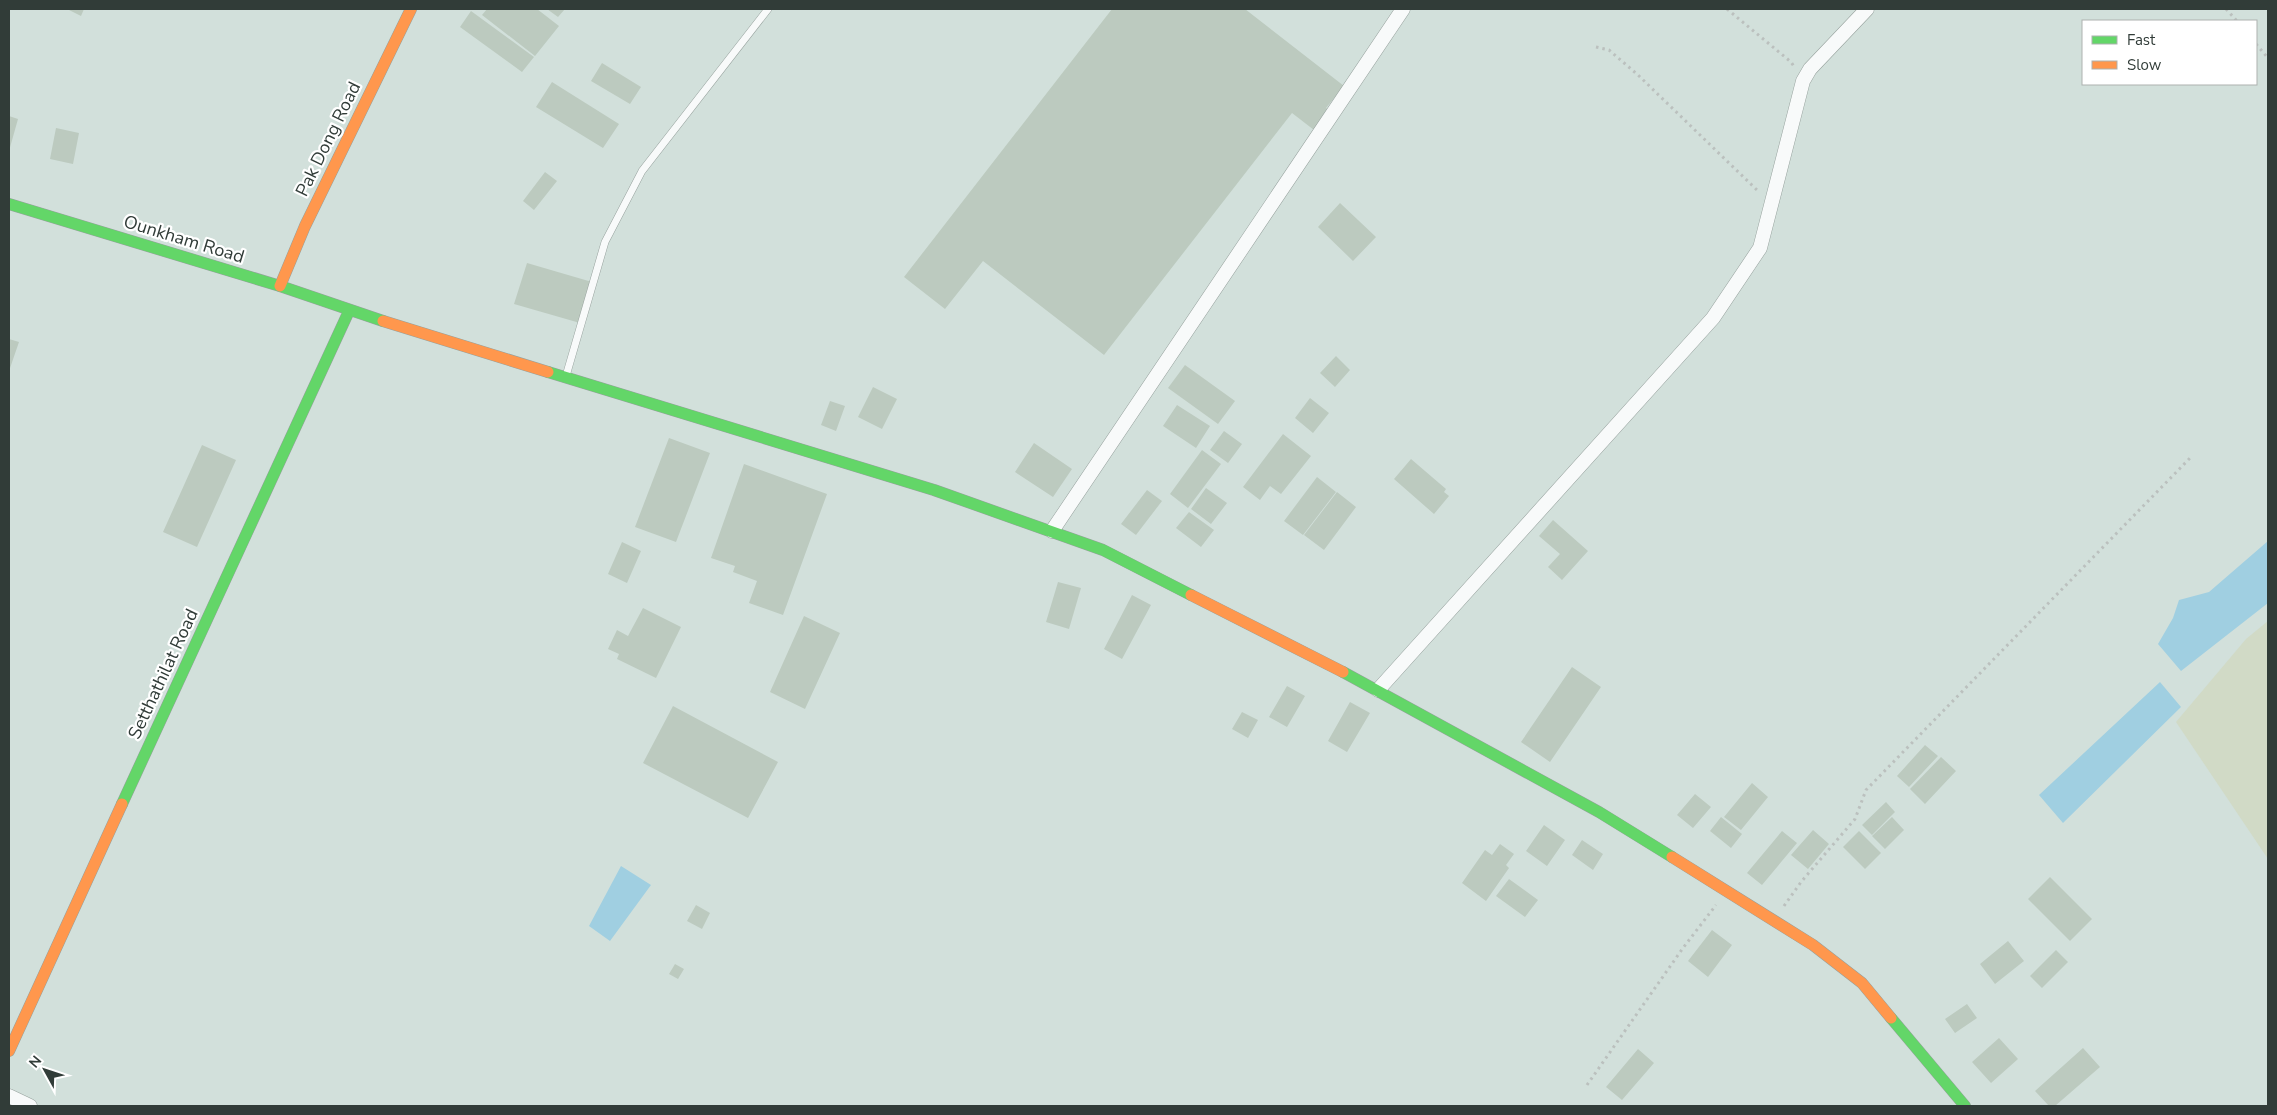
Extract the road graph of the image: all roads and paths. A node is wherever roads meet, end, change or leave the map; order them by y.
1 (411, 9) edge
2 (768, 9) edge
3 (1403, 9) edge
4 (1727, 9) edge
5 (1867, 9) edge
6 (2226, 9) edge
7 (2236, 20) edge
8 (2257, 45) edge
9 (1596, 47) dead end
10 (2268, 58) edge
11 (1803, 81) junction
12 (1770, 203) junction
13 (9, 204) edge
14 (280, 286) junction
15 (349, 311) junction
16 (566, 376) junction
17 (2192, 456) dead end
18 (1052, 531) junction
19 (1378, 690) junction
20 (1726, 892) junction
21 (1773, 921) junction
22 (9, 1051) edge
23 (1588, 1085) dead end
24 (9, 1096) edge
25 (30, 1106) edge
26 (1965, 1106) edge

1 - 14 street, Pak Dong Road
2 - 16 lane
3 - 18 street
4 - 11 path
5 - 11 street
6 - 7 path
8 - 10 path
9 - 12 path
11 - 12 street
12 - 19 street
13 - 14 street, Ounkham Road
14 - 15 street, Ounkham Road
15 - 16 street, Ounkham Road
15 - 22 street, Setthathilat Road
16 - 18 street, Ounkham Road
17 - 21 path
18 - 19 street, Ounkham Road
19 - 20 street, Ounkham Road
20 - 21 street, Ounkham Road
20 - 23 path
21 - 26 street, Ounkham Road
24 - 25 street

